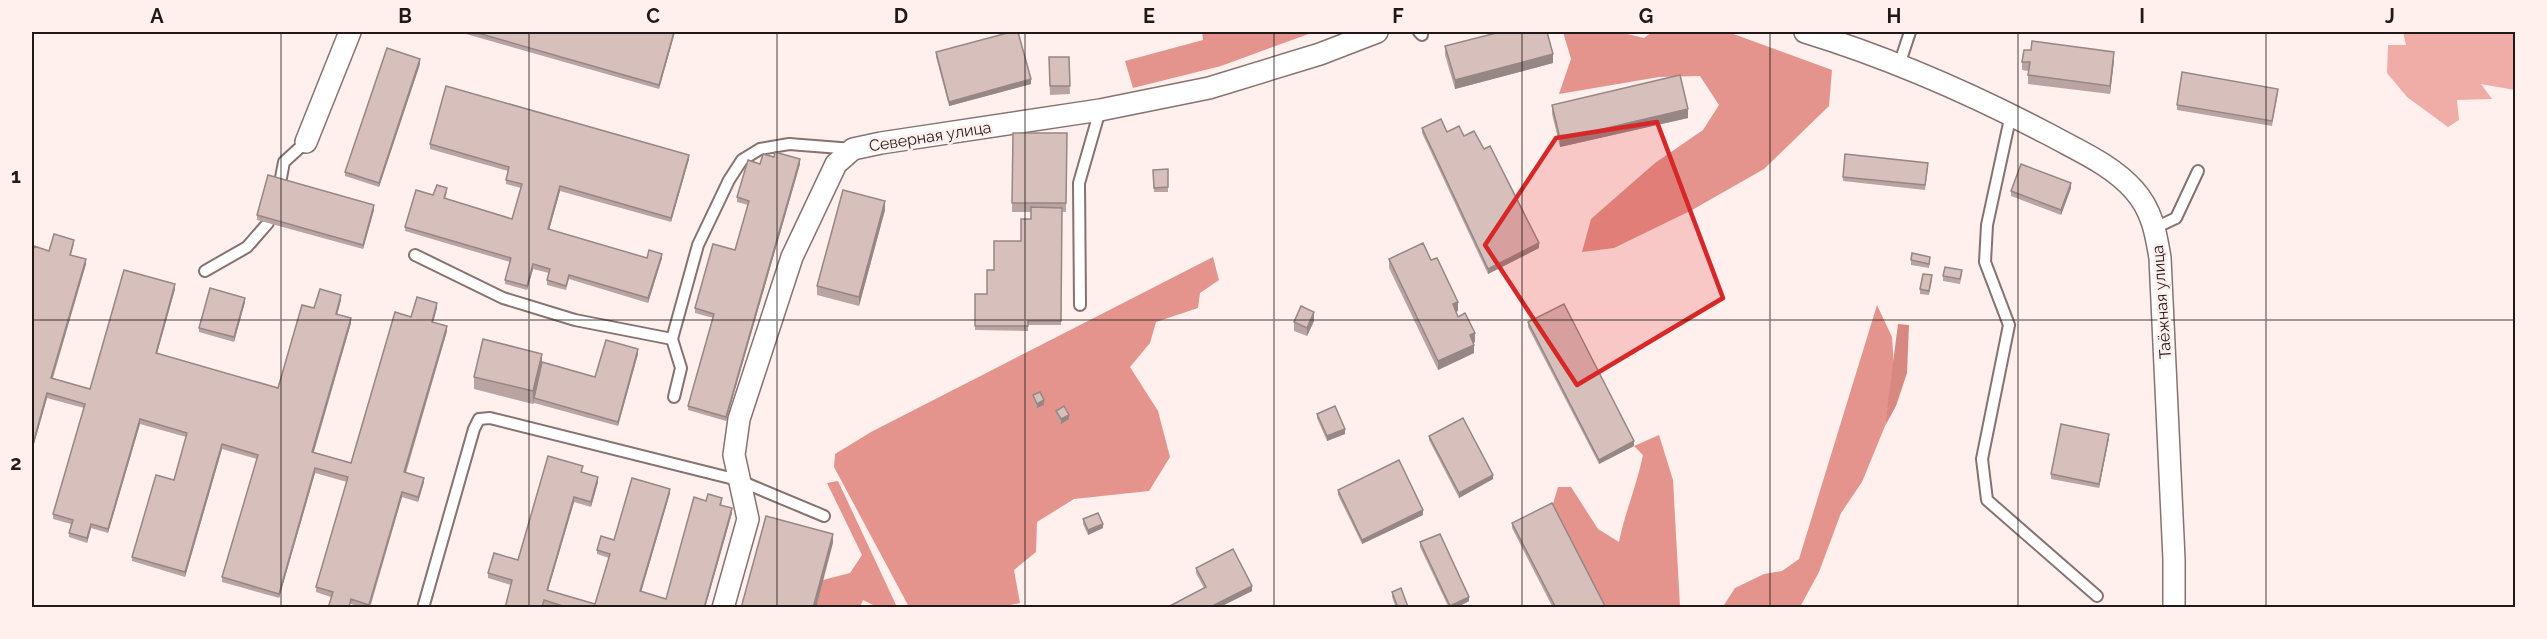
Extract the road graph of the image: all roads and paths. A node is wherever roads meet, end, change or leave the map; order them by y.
1 (350, 32) edge
2 (1377, 32) edge
3 (1805, 32) edge
4 (1910, 32) edge
5 (1899, 64) junction
6 (1100, 110) junction
7 (2011, 114) junction
8 (306, 142) joint
9 (853, 149) junction
10 (2198, 171) dead end
11 (280, 183) edge
12 (268, 223) edge
13 (2155, 228) junction
14 (415, 255) dead end
15 (205, 271) dead end
16 (1080, 305) dead end
17 (672, 339) junction
18 (674, 397) dead end
19 (738, 480) junction
20 (824, 516) dead end
21 (2097, 596) dead end
22 (423, 608) edge
23 (723, 608) edge
24 (2174, 608) edge

1 - 8 street
2 - 6 street, Северная улица
3 - 5 street, Таёжная улица
4 - 5 lane
5 - 7 street, Таёжная улица
6 - 9 street, Северная улица
6 - 16 lane
7 - 13 street, Таёжная улица
7 - 21 lane
8 - 11 lane
9 - 17 lane
9 - 19 street, Северная улица
10 - 13 lane
12 - 15 lane
13 - 24 street, Таёжная улица
14 - 17 lane
17 - 18 lane
19 - 20 lane
19 - 22 lane
19 - 23 street, Северная улица

